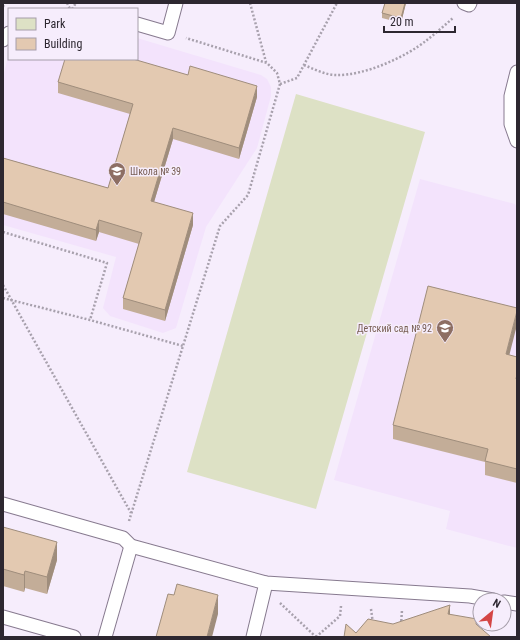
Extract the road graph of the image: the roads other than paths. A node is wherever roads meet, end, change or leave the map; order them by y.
1 (176, 3) edge
2 (138, 24) edge
3 (517, 72) edge
4 (517, 141) edge
5 (3, 504) edge
6 (127, 542) junction
7 (266, 586) junction
8 (472, 596) edge
9 (3, 617) edge
10 (74, 637) edge
11 (105, 637) edge
12 (253, 637) edge

1 - 2 lane
3 - 4 lane
5 - 6 lane
6 - 7 lane
6 - 11 lane
7 - 8 lane
7 - 12 lane
9 - 10 lane

